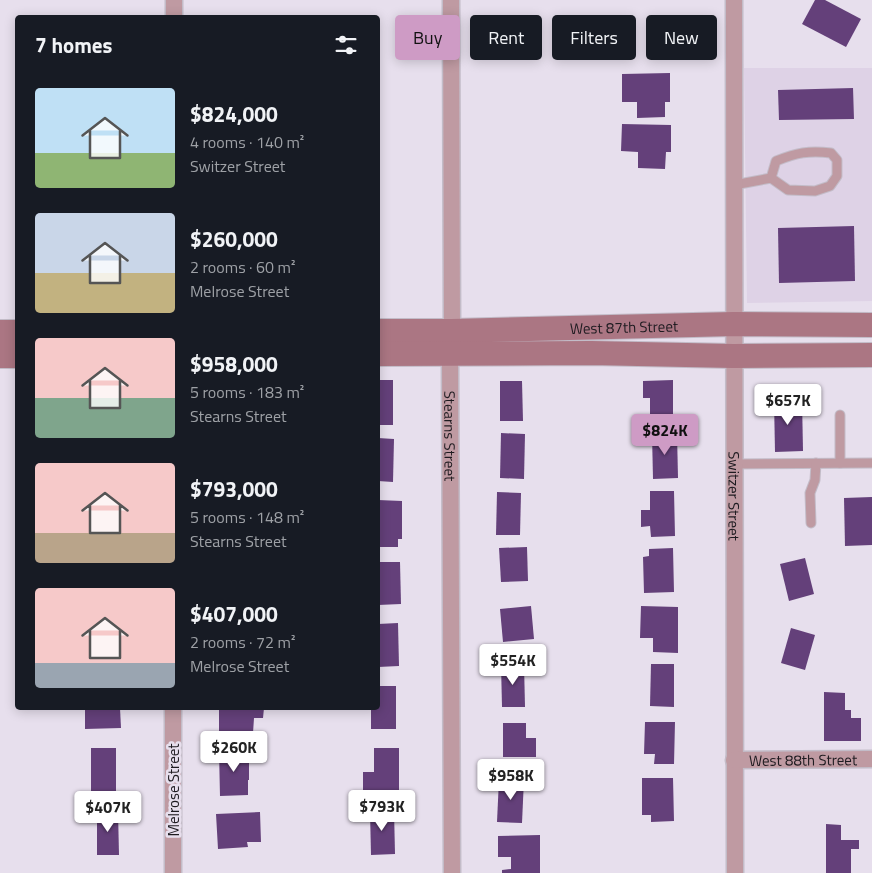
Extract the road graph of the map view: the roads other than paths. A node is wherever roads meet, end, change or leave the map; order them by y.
1 (174, 0) edge
2 (451, 0) edge
3 (734, 0) edge
4 (174, 15) edge
5 (771, 178) junction
6 (734, 185) junction
7 (734, 324) junction
8 (872, 325) edge
9 (380, 331) edge
10 (0, 332) edge
11 (15, 332) edge
12 (451, 342) junction
13 (380, 354) edge
14 (872, 355) edge
15 (0, 356) edge
16 (15, 356) edge
17 (733, 356) junction
18 (840, 415) dead end
19 (840, 463) junction
20 (872, 463) edge
21 (734, 464) junction
22 (816, 464) junction
23 (811, 522) dead end
24 (173, 710) edge
25 (872, 759) edge
26 (734, 760) junction
27 (174, 873) edge
28 (452, 873) edge
29 (735, 873) edge

1 - 4 street
2 - 12 street, Stearns Street
3 - 6 street, Switzer Street
5 - 5 lane
5 - 6 lane
6 - 7 street, Switzer Street
7 - 8 main road, West 87th Street
7 - 12 main road, West 87th Street
7 - 17 street, Switzer Street
9 - 12 main road, West 87th Street
10 - 11 main road
12 - 13 main road, West 87th Street
12 - 17 main road, West 87th Street
12 - 28 street, Stearns Street
14 - 17 main road, West 87th Street
15 - 16 main road
17 - 21 street, Switzer Street
18 - 19 lane
19 - 20 lane
19 - 22 lane
21 - 22 lane
21 - 26 street, Switzer Street
22 - 23 lane
24 - 27 street, Melrose Street
25 - 26 street, West 88th Street
26 - 29 street, Switzer Street

